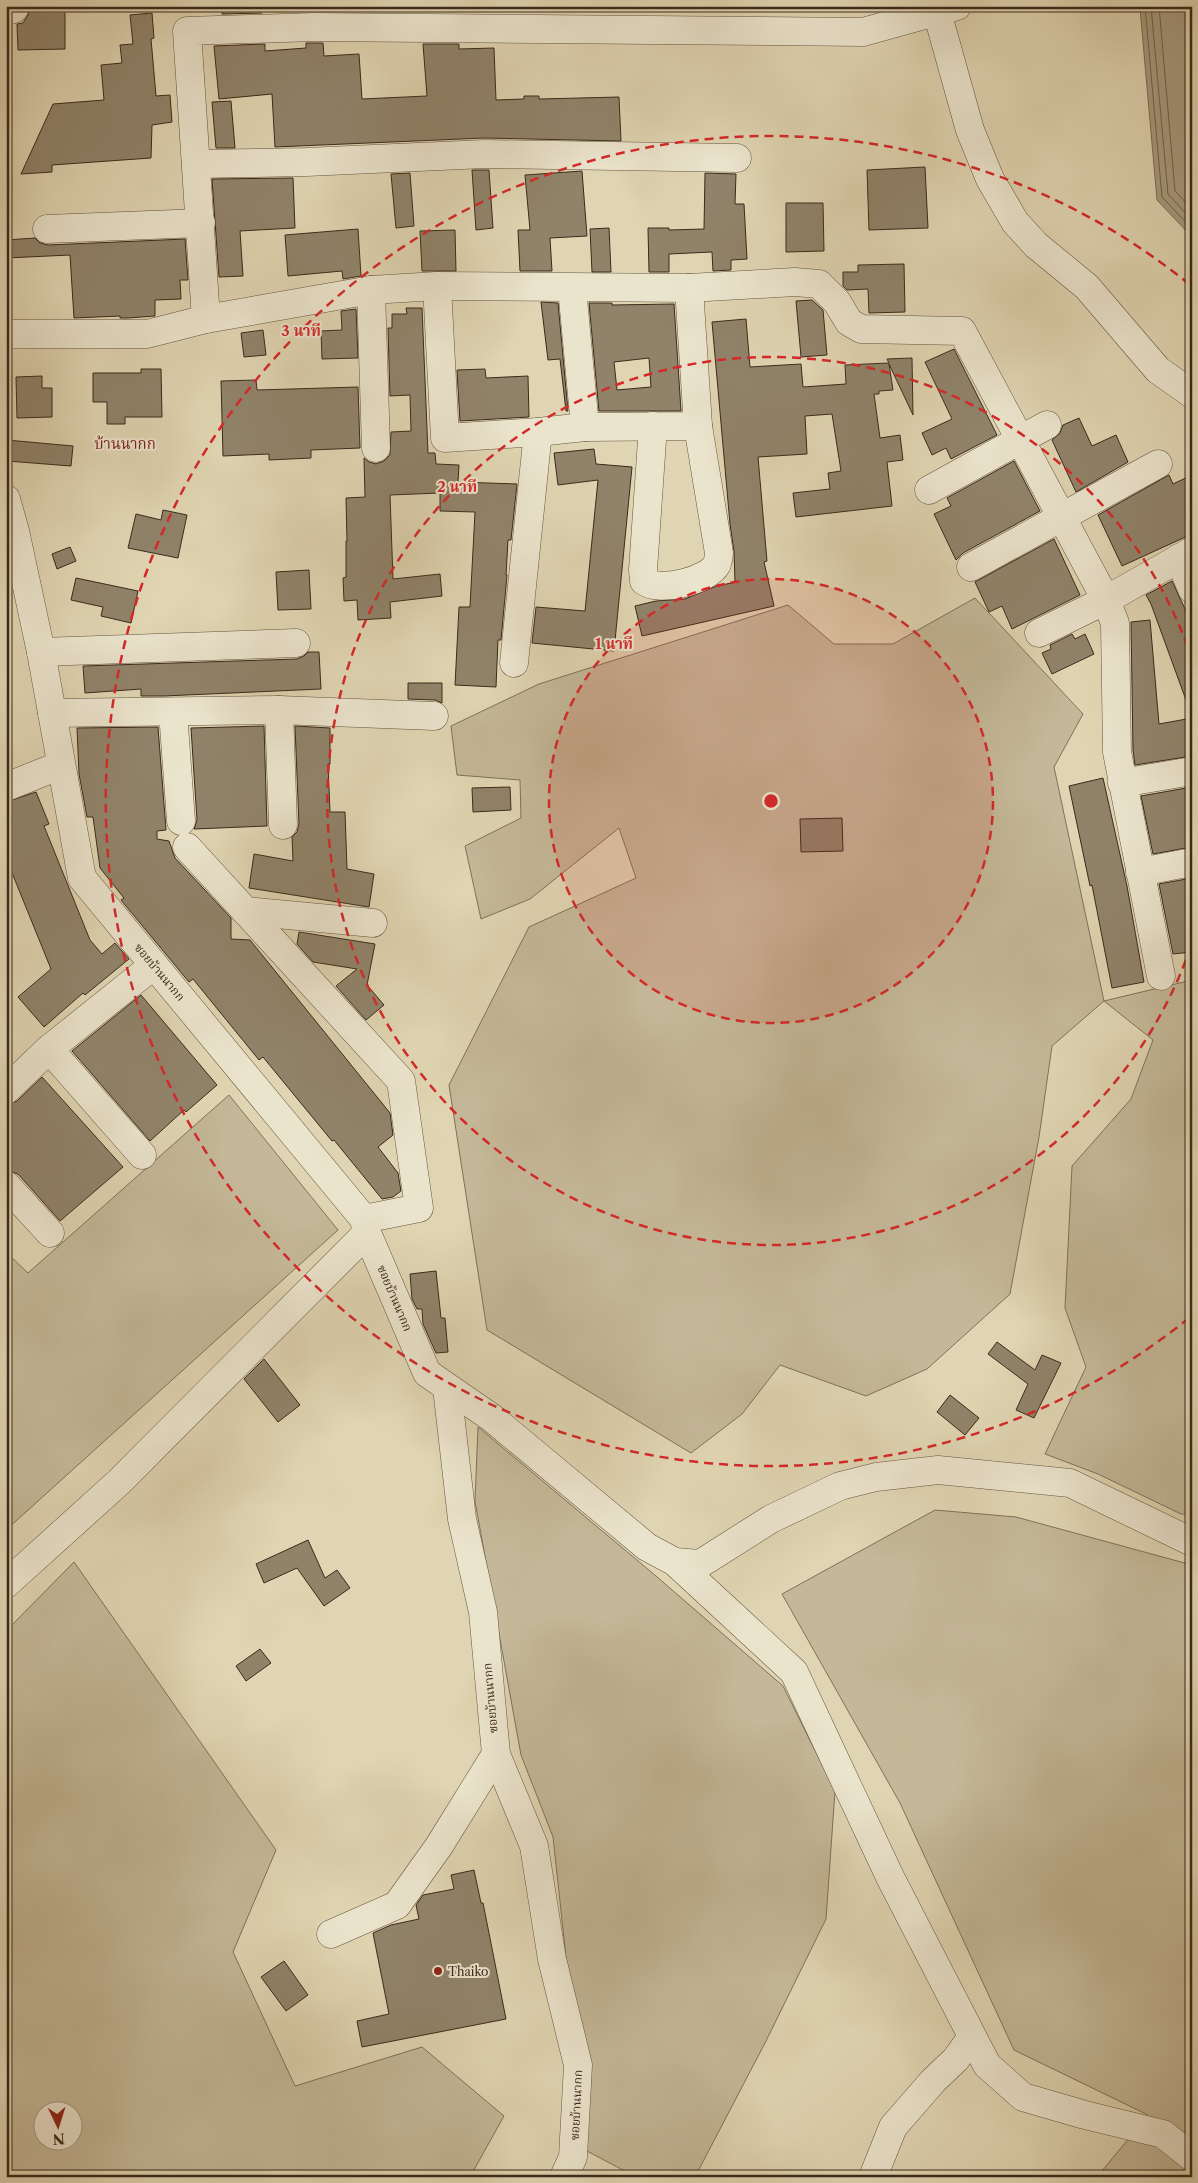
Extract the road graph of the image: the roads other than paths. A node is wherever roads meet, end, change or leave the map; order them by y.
1 (14, 6) edge
2 (947, 9) edge
3 (6, 11) edge
4 (737, 158) dead end
5 (196, 164) junction
6 (201, 223) junction
7 (47, 229) dead end
8 (437, 286) junction
9 (572, 288) junction
10 (689, 288) junction
11 (371, 290) junction
12 (206, 319) junction
13 (6, 334) edge
14 (1192, 394) edge
15 (1046, 425) dead end
16 (653, 426) junction
17 (698, 426) junction
18 (586, 427) junction
19 (538, 432) junction
20 (1020, 440) junction
21 (376, 448) dead end
22 (1158, 464) dead end
23 (929, 490) dead end
24 (6, 499) edge
25 (1061, 518) junction
26 (1186, 554) edge
27 (971, 567) dead end
28 (1192, 589) edge
29 (1106, 600) junction
30 (1039, 634) dead end
31 (296, 643) dead end
32 (41, 652) junction
33 (514, 663) dead end
34 (279, 710) junction
35 (173, 712) junction
36 (52, 714) junction
37 (434, 716) dead end
38 (61, 765) junction
39 (1192, 771) edge
40 (1122, 783) junction
41 (6, 787) edge
42 (283, 825) dead end
43 (1192, 862) edge
44 (1140, 872) junction
45 (245, 910) junction
46 (373, 923) dead end
47 (154, 965) junction
48 (1161, 976) dead end
49 (49, 1049) junction
50 (6, 1090) edge
51 (142, 1155) dead end
52 (6, 1185) edge
53 (366, 1226) junction
54 (50, 1233) dead end
55 (447, 1388) junction
56 (1192, 1542) edge
57 (675, 1562) junction
58 (6, 1584) edge
59 (496, 1754) junction
60 (331, 1934) dead end
61 (972, 2036) junction
62 (1192, 2157) edge
63 (564, 2177) edge
64 (873, 2177) edge

1 - 3 street
2 - 5 street
2 - 14 street
4 - 5 street
5 - 6 street
6 - 7 street
6 - 12 street
8 - 9 street
8 - 11 street
8 - 19 street
9 - 10 street
9 - 18 street
10 - 17 street
10 - 20 street
11 - 12 street
11 - 21 street
12 - 13 street
15 - 20 street
16 - 17 street
16 - 17 street
16 - 18 street
18 - 19 street
19 - 33 street
20 - 23 street
20 - 25 street
22 - 25 street
24 - 32 street, ซอยบ้านนากก
25 - 27 street
25 - 29 street
26 - 28 street
26 - 29 street
29 - 30 street
29 - 40 street
31 - 32 street
32 - 36 street, ซอยบ้านนากก
34 - 35 street
34 - 37 street
34 - 42 street
35 - 36 street
35 - 45 street
36 - 38 street, ซอยบ้านนากก
38 - 41 street
38 - 47 street, ซอยบ้านนากก
39 - 40 street
40 - 44 street
43 - 44 street
44 - 48 street
45 - 46 street
45 - 53 street
47 - 49 street
47 - 53 street, ซอยบ้านนากก
49 - 50 street
49 - 51 street
52 - 54 street
53 - 55 street, ซอยบ้านนากก
53 - 58 street
55 - 57 street
55 - 59 street, ซอยบ้านนากก
56 - 57 street
57 - 61 street
59 - 60 street
59 - 63 street, ซอยบ้านนากก
61 - 62 street
61 - 64 street

